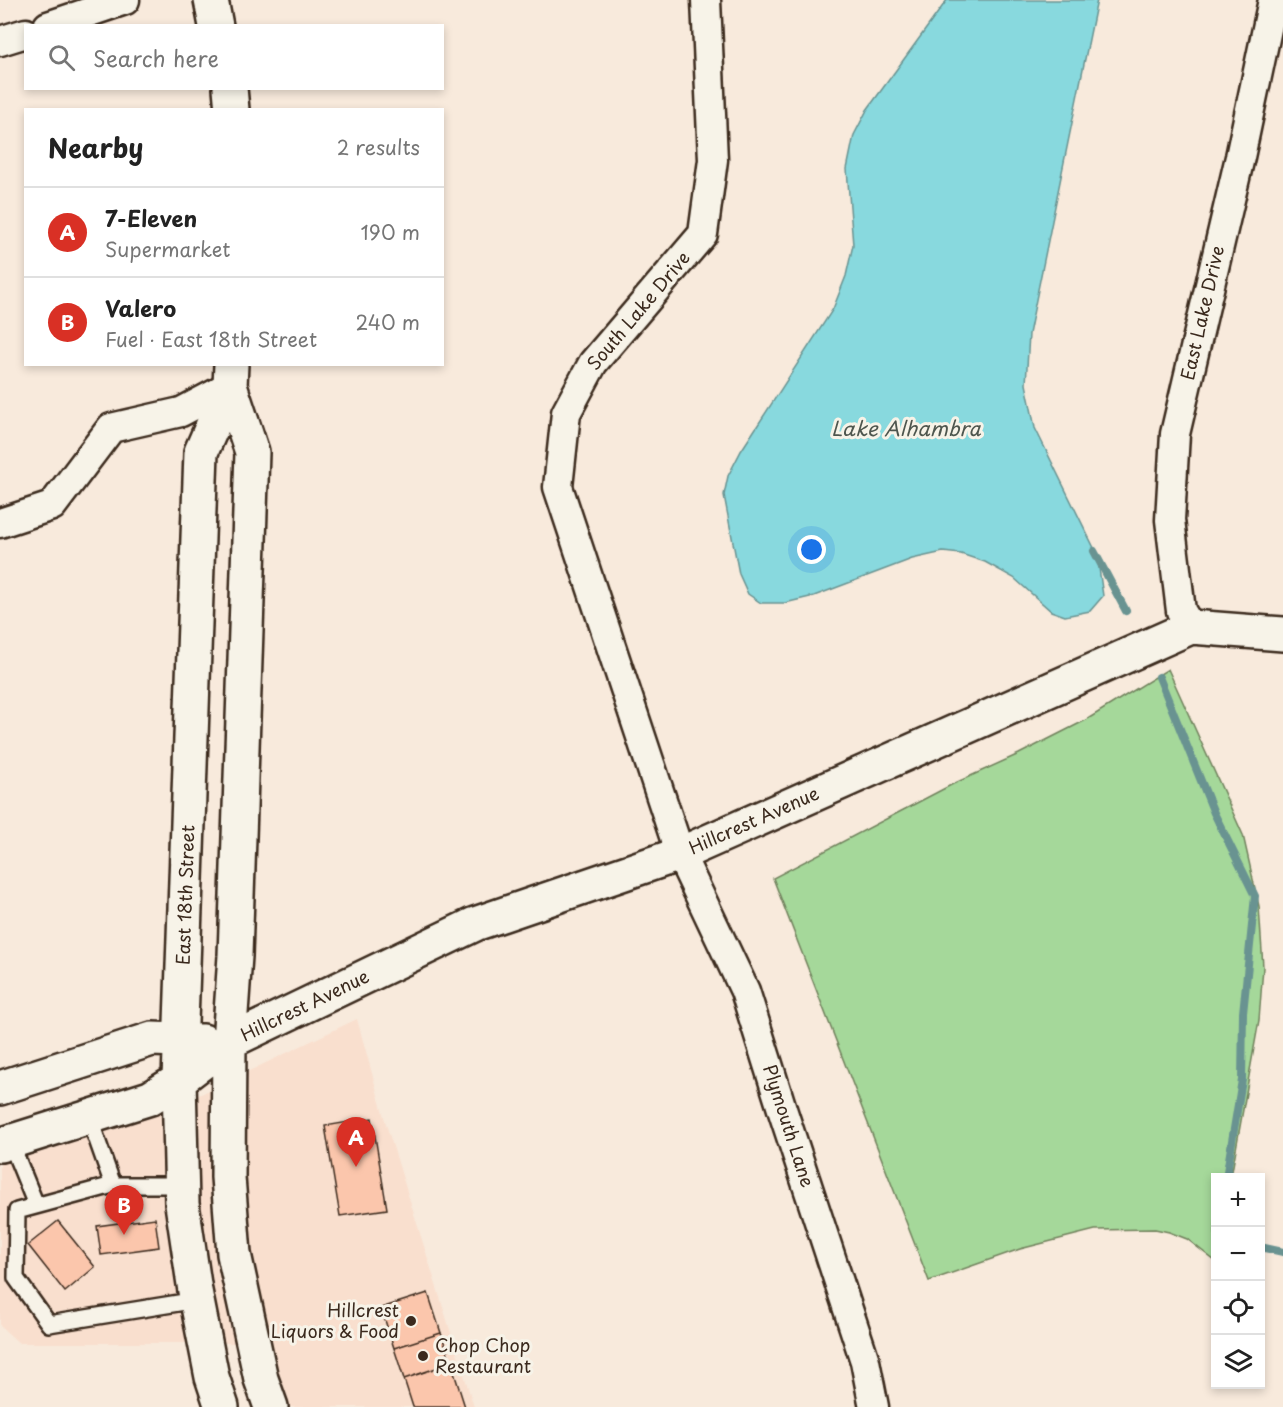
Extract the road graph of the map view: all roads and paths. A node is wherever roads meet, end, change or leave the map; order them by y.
1 (125, 0) edge
2 (211, 0) edge
3 (706, 0) edge
4 (1273, 0) edge
5 (54, 24) edge
6 (216, 24) edge
7 (24, 34) edge
8 (0, 41) edge
9 (230, 90) edge
10 (232, 108) edge
11 (230, 375) edge
12 (0, 523) edge
13 (1191, 627) junction
14 (1283, 634) edge
15 (680, 854) junction
16 (181, 1039) junction
17 (229, 1042) junction
18 (179, 1080) junction
19 (0, 1088) edge
20 (89, 1117) junction
21 (5, 1143) edge
22 (113, 1185) junction
23 (182, 1185) junction
24 (36, 1205) junction
25 (197, 1300) junction
26 (222, 1407) edge
27 (271, 1407) edge
28 (874, 1407) edge

1 - 5 street
2 - 6 main road
3 - 15 street, South Lake Drive
4 - 13 street, East Lake Drive
7 - 8 street
9 - 10 main road
11 - 12 street
11 - 16 main road, East 18th Street
11 - 17 main road
13 - 14 main road, Hillcrest Avenue
13 - 15 main road, Hillcrest Avenue
15 - 17 main road, Hillcrest Avenue
15 - 28 street, Plymouth Lane
16 - 17 main road, Hillcrest Avenue
16 - 18 main road, East 18th Street
16 - 19 main road, Hillcrest Avenue
17 - 18 main road, Hillcrest Avenue
17 - 27 main road
18 - 20 main road, Hillcrest Avenue
18 - 23 main road, East 18th Street
20 - 21 main road, Hillcrest Avenue
20 - 22 lane
21 - 24 lane
22 - 23 lane
22 - 24 lane
23 - 25 main road, East 18th Street
24 - 25 lane
25 - 26 main road, East 18th Street

